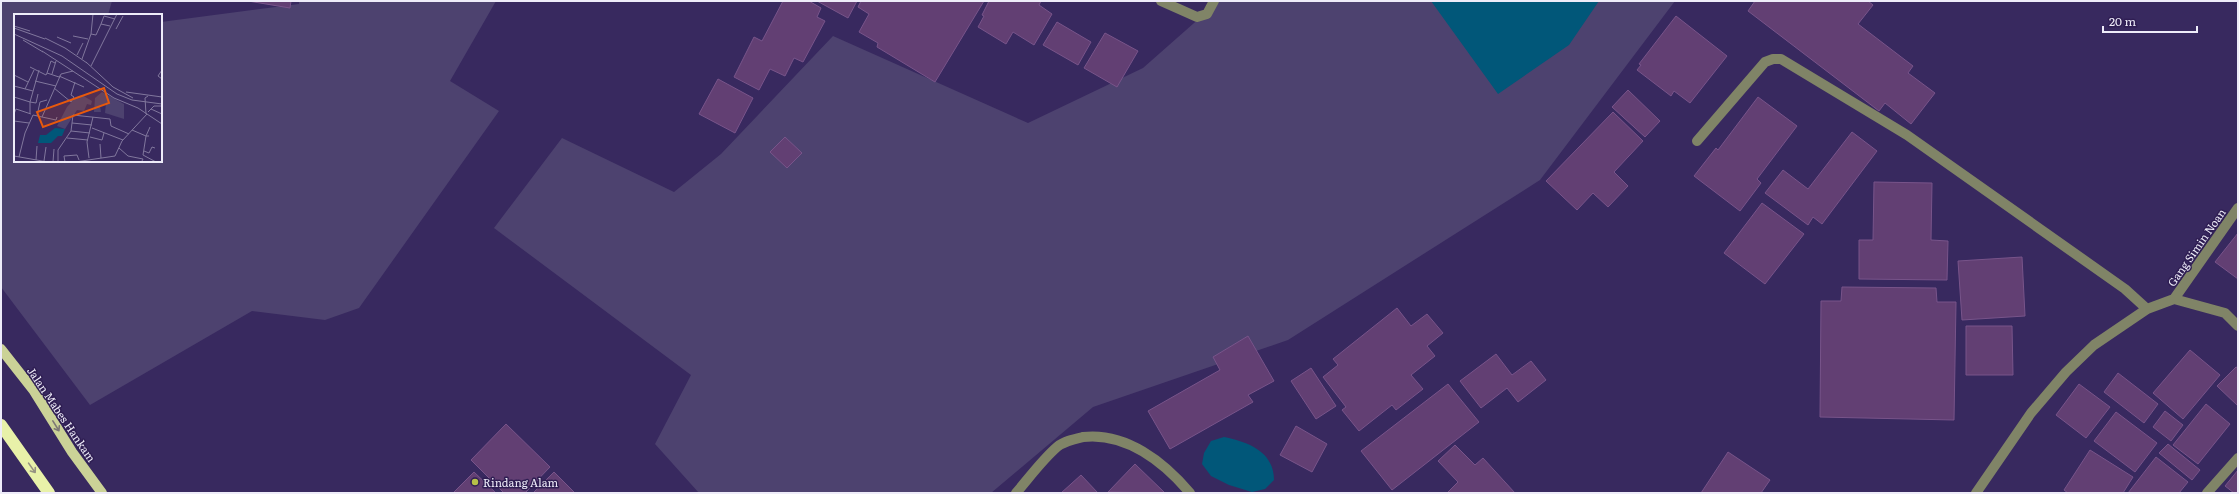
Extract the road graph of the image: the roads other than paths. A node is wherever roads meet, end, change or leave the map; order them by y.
1 (1161, 1) edge
2 (1214, 1) edge
3 (1697, 141) dead end
4 (2238, 208) edge
5 (2174, 299) junction
6 (2147, 309) junction
7 (2238, 326) edge
8 (1, 349) edge
9 (1, 425) edge
10 (2238, 458) edge
11 (50, 493) edge
12 (102, 493) edge
13 (1016, 493) edge
14 (1190, 493) edge
15 (1976, 493) edge
16 (2207, 493) edge

1 - 2 street
3 - 6 street
4 - 5 street, Gang Simin Noan
5 - 6 street
5 - 7 street
6 - 15 street
8 -> 12 main road, Jalan Mabes Hankam
9 -> 11 highway
10 - 16 street
13 - 14 street

